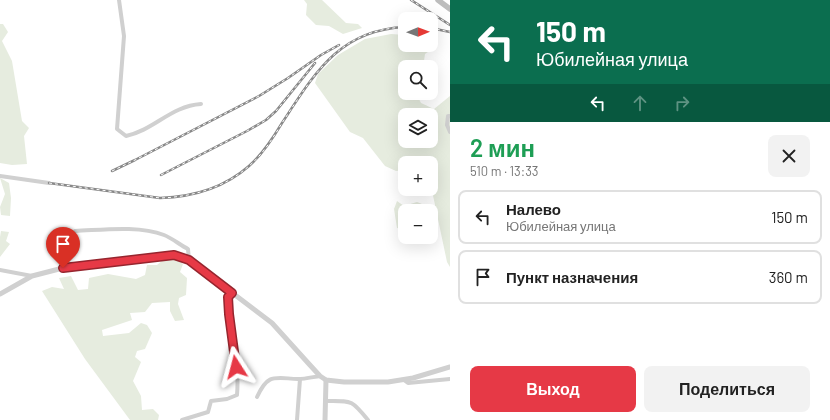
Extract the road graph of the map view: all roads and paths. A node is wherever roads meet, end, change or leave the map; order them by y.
1 (119, 0) edge
2 (438, 0) edge
3 (450, 9) edge
4 (201, 104) dead end
5 (450, 116) edge
6 (450, 132) edge
7 (0, 176) edge
8 (48, 183) dead end
9 (75, 231) dead end
10 (189, 260) junction
11 (0, 270) edge
12 (32, 276) junction
13 (232, 293) junction
14 (0, 294) edge
15 (450, 367) edge
16 (320, 376) junction
17 (300, 379) junction
18 (450, 379) edge
19 (326, 380) junction
20 (404, 380) junction
21 (257, 397) dead end
22 (325, 401) junction
23 (182, 420) edge
24 (297, 420) edge
25 (325, 420) edge
26 (368, 420) edge

1 - 4 street
2 - 3 main road
5 - 6 street
7 - 8 street
9 - 10 street
10 - 12 street
10 - 13 street
11 - 12 street
12 - 14 street
13 - 16 street
13 - 23 street
15 - 20 street
16 - 17 street
16 - 19 street
17 - 21 street
17 - 24 street
18 - 20 street
19 - 20 street
19 - 22 street
22 - 25 street
22 - 26 street

